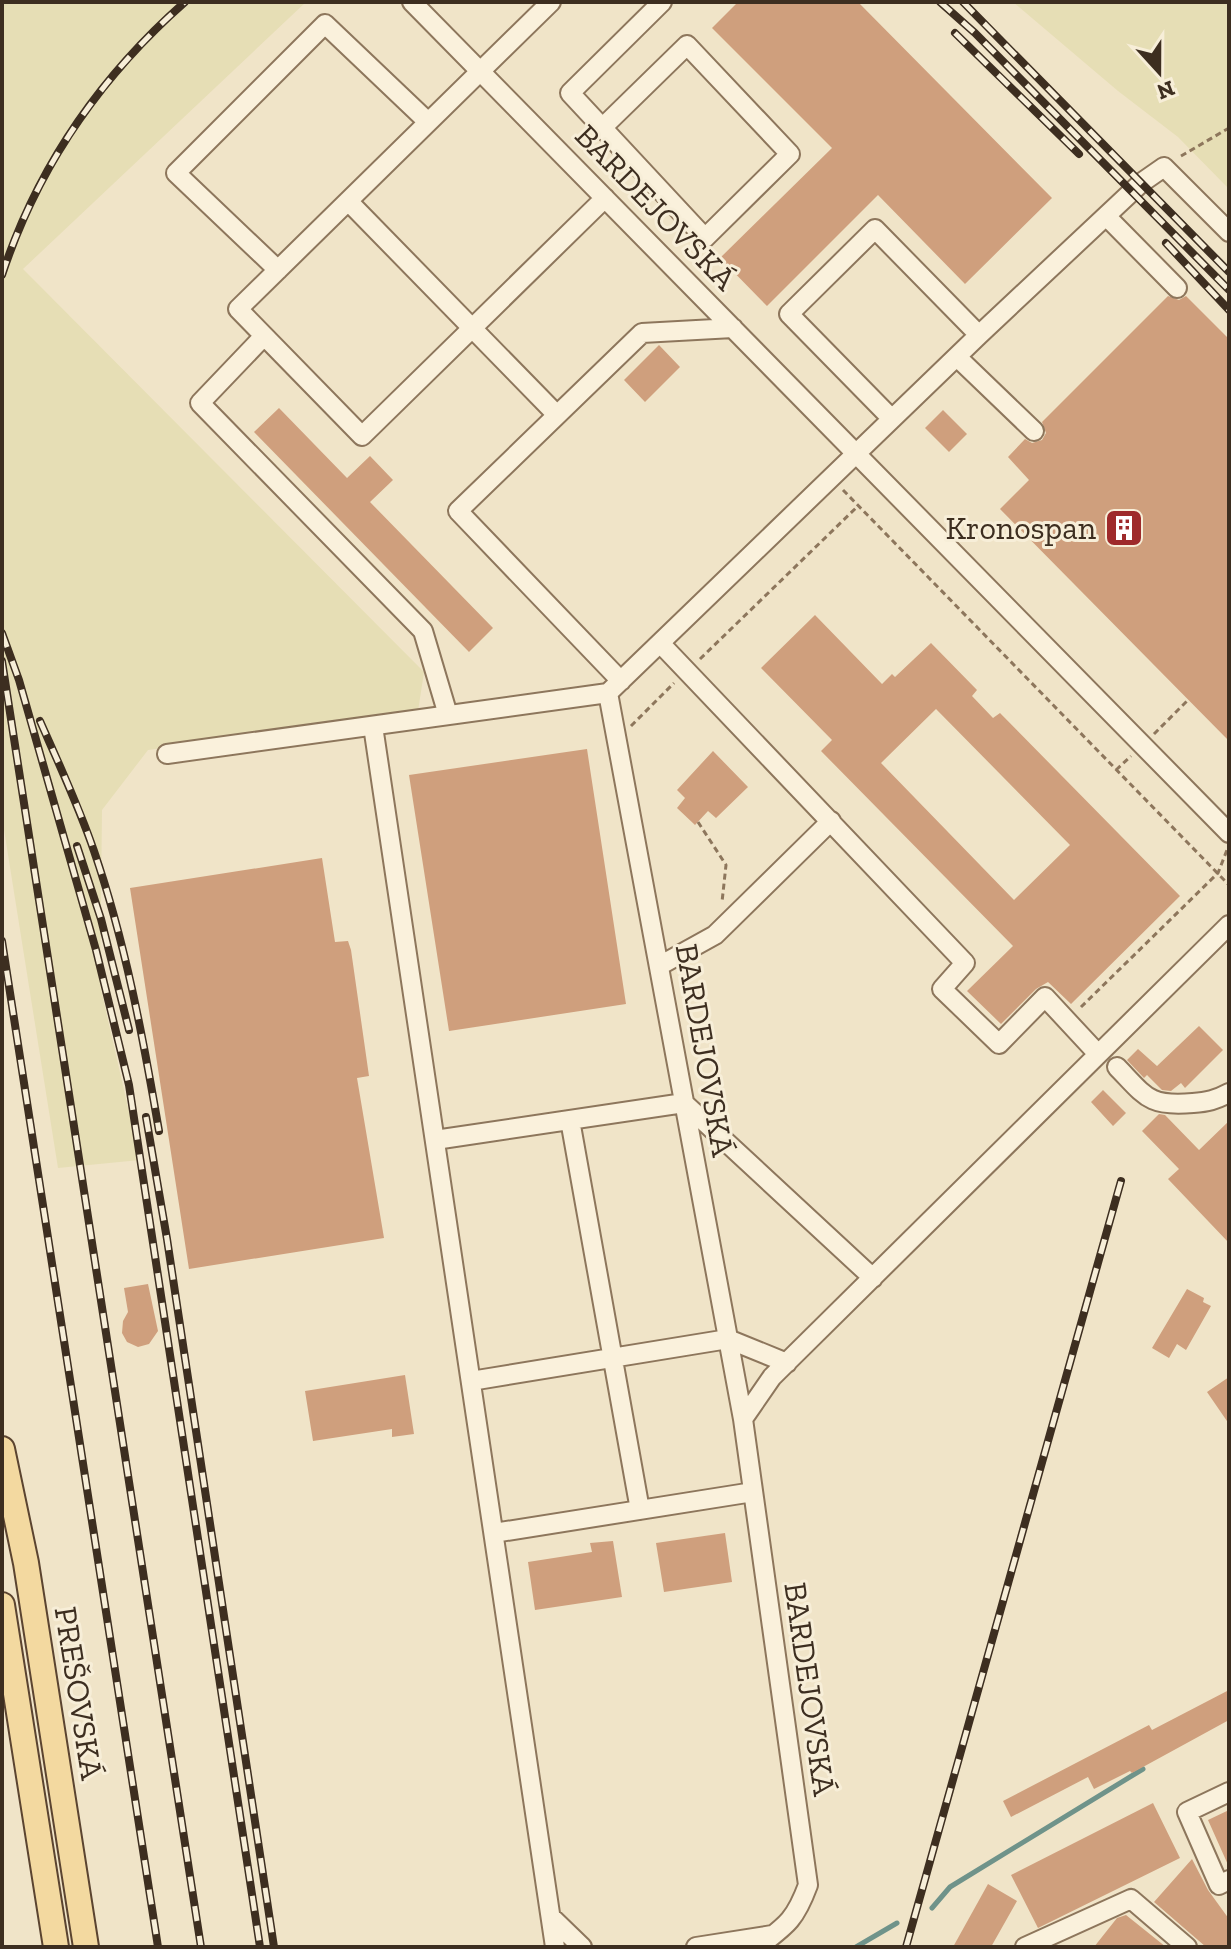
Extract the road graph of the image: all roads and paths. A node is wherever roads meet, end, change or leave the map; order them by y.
1 (412, 2) edge
2 (551, 2) edge
3 (662, 2) edge
4 (480, 71) junction
5 (428, 122) junction
6 (602, 128) junction
7 (1229, 128) edge
8 (1164, 167) junction
9 (605, 198) junction
10 (348, 201) junction
11 (1107, 217) junction
12 (1229, 232) edge
13 (278, 270) junction
14 (1177, 288) dead end
15 (472, 328) junction
16 (733, 328) junction
17 (979, 335) junction
18 (264, 336) junction
19 (957, 357) junction
20 (557, 415) junction
21 (892, 419) junction
22 (1034, 431) dead end
23 (856, 454) junction
24 (831, 478) junction
25 (858, 506) junction
26 (660, 643) junction
27 (687, 671) junction
28 (615, 687) junction
29 (448, 715) junction
30 (373, 726) junction
31 (617, 739) junction
32 (167, 754) dead end
33 (831, 821) junction
34 (698, 822) dead end
35 (1229, 833) edge
36 (1229, 845) edge
37 (1218, 873) junction
38 (1229, 885) edge
39 (1229, 925) edge
40 (720, 930) junction
41 (659, 966) junction
42 (1067, 1021) junction
43 (1098, 1054) junction
44 (1117, 1067) dead end
45 (1229, 1093) edge
46 (684, 1103) junction
47 (570, 1120) junction
48 (435, 1140) junction
49 (873, 1278) junction
50 (728, 1339) junction
51 (612, 1358) junction
52 (787, 1363) junction
53 (471, 1381) junction
54 (743, 1419) junction
55 (2, 1449) edge
56 (753, 1492) junction
57 (640, 1510) junction
58 (494, 1533) junction
59 (2, 1605) edge
60 (1229, 1792) edge
61 (1224, 1882) edge
62 (1229, 1902) edge
63 (551, 1917) junction
64 (775, 1934) junction
65 (56, 1947) edge
66 (86, 1947) edge
67 (555, 1947) edge
68 (582, 1947) edge
69 (696, 1947) edge
70 (758, 1947) edge
71 (1025, 1947) edge
72 (1187, 1947) edge

1 - 4 street, BARDEJOVSKÁ
2 - 4 street
3 - 6 street
4 - 5 street
4 - 9 street, BARDEJOVSKÁ
5 - 10 street
5 - 13 street
6 - 6 street
7 - 8 path
8 - 11 street
8 - 12 street
9 - 15 street
9 - 16 street, BARDEJOVSKÁ
10 - 13 street
10 - 15 street
11 - 14 street
11 - 17 street
13 - 18 street
15 - 18 street
15 - 20 street
16 - 20 street
16 - 23 street, BARDEJOVSKÁ
17 - 19 street
17 - 21 street
18 - 29 street
19 - 21 street
19 - 22 street
20 - 28 street
21 - 23 street
23 - 24 street
23 - 35 street, BARDEJOVSKÁ
24 - 25 path
24 - 26 street
25 - 27 path
25 - 37 path
26 - 27 street
26 - 28 street
27 - 31 path
27 - 33 street
28 - 29 street
28 - 31 street, BARDEJOVSKÁ
29 - 30 street
30 - 32 street
30 - 48 street
31 - 41 street, BARDEJOVSKÁ
33 - 40 street
33 - 42 street
34 - 40 path
36 - 37 path
37 - 38 path
37 - 42 path
39 - 43 street
40 - 41 street
41 - 46 street, BARDEJOVSKÁ
42 - 43 street
43 - 49 street
44 - 45 street
46 - 47 street
46 - 49 street
46 - 50 street, BARDEJOVSKÁ
47 - 48 street
47 - 51 street
48 - 53 street
49 - 52 street
50 - 51 street
50 - 52 street
50 - 54 street, BARDEJOVSKÁ
51 - 53 street
51 - 57 street
52 - 54 street
53 - 58 street
54 - 56 street, BARDEJOVSKÁ
55 - 66 main road, PREŠOVSKÁ
56 - 57 street
56 - 64 street, BARDEJOVSKÁ
57 - 58 street
58 - 63 street
59 - 65 main road, PREŠOVSKÁ
60 - 61 street
61 - 62 street
63 - 67 street
63 - 68 street
64 - 69 street
64 - 70 street, BARDEJOVSKÁ
71 - 72 street

